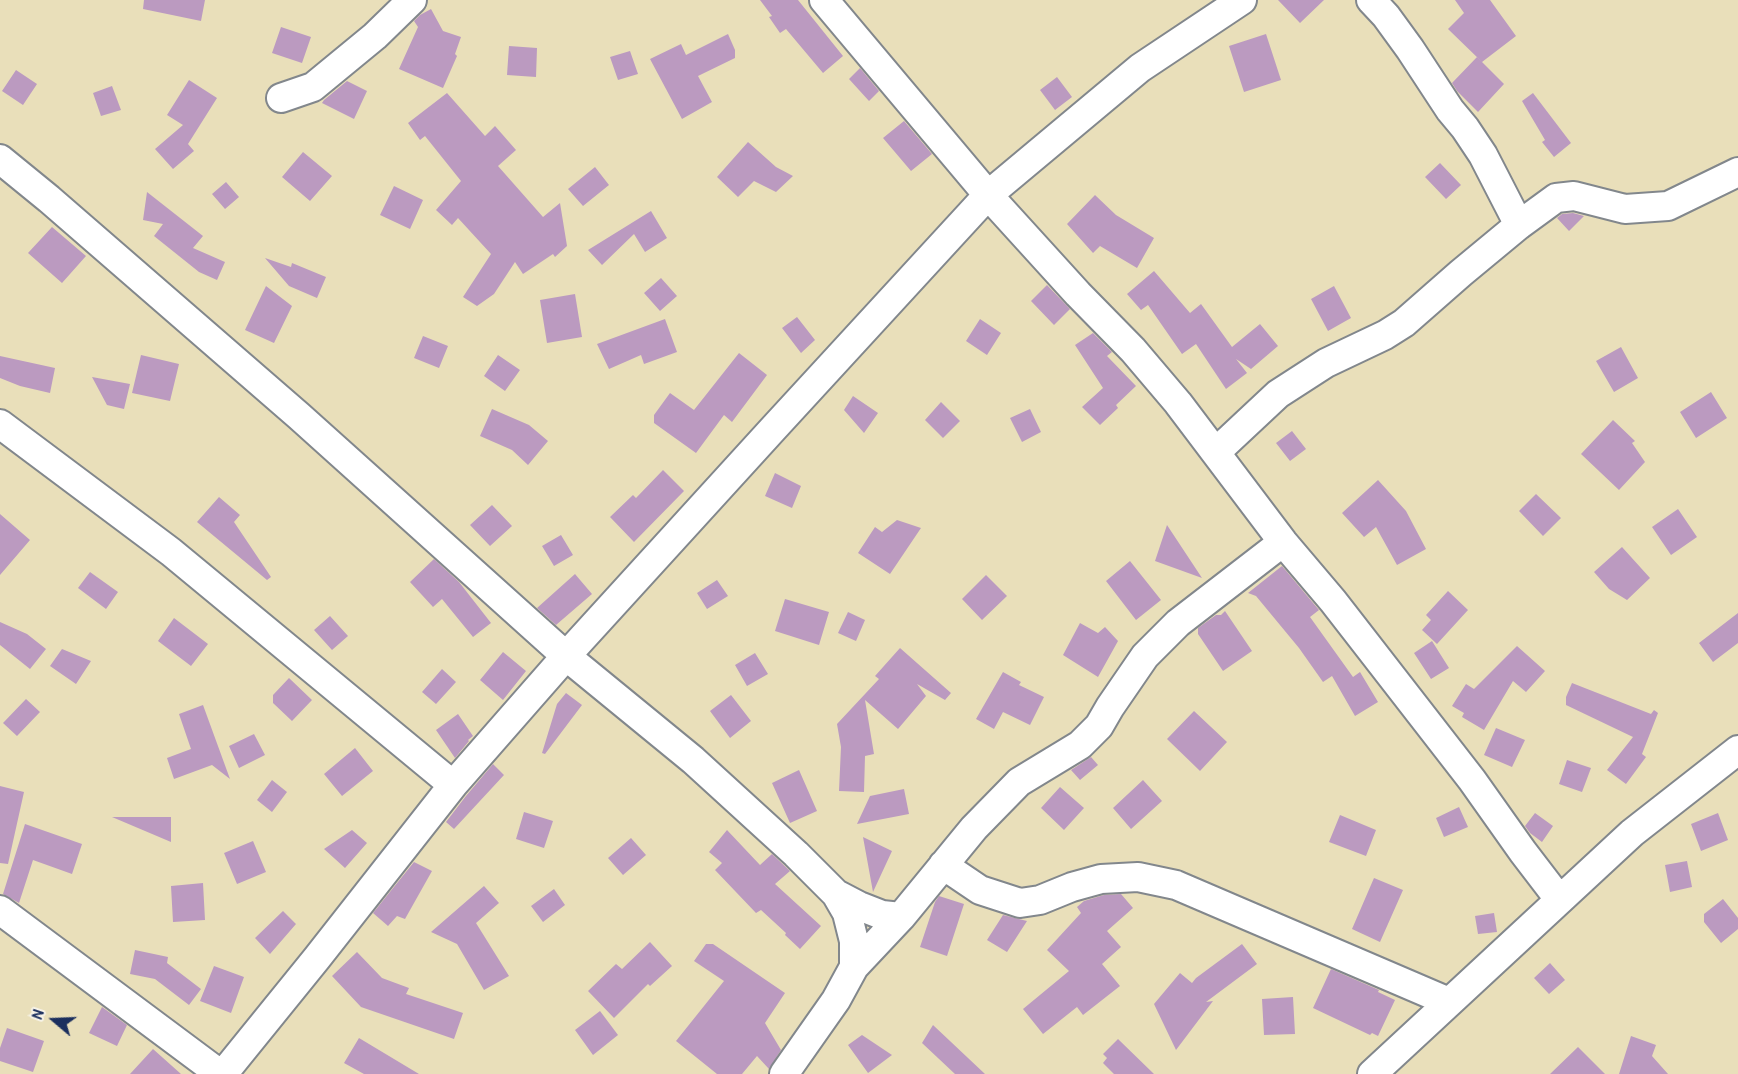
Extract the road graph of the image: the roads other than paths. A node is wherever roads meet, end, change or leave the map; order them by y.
1 (412, 0) edge
2 (824, 0) edge
3 (1242, 0) edge
4 (1371, 0) edge
5 (281, 98) dead end
6 (0, 159) edge
7 (1738, 172) edge
8 (988, 195) junction
9 (1519, 225) junction
10 (0, 424) edge
11 (1215, 452) junction
12 (1283, 542) junction
13 (566, 656) junction
14 (1738, 750) edge
15 (453, 785) junction
16 (943, 865) junction
17 (836, 894) junction
18 (1560, 899) junction
19 (0, 910) edge
20 (901, 917) junction
21 (854, 967) junction
22 (1449, 1002) junction
23 (222, 1074) edge
24 (784, 1074) edge
25 (1372, 1074) edge

1 - 5 street
2 - 8 street
3 - 8 street
4 - 9 street
6 - 13 street
7 - 9 street
8 - 11 street
8 - 13 street
9 - 11 street
10 - 15 street
11 - 12 street
12 - 16 street
12 - 18 street
13 - 15 street
13 - 17 street
14 - 18 street
15 - 23 street
16 - 20 street
16 - 22 street
17 - 20 street
17 - 21 street
18 - 22 street
19 - 23 street
20 - 21 street
21 - 24 street
22 - 25 street

